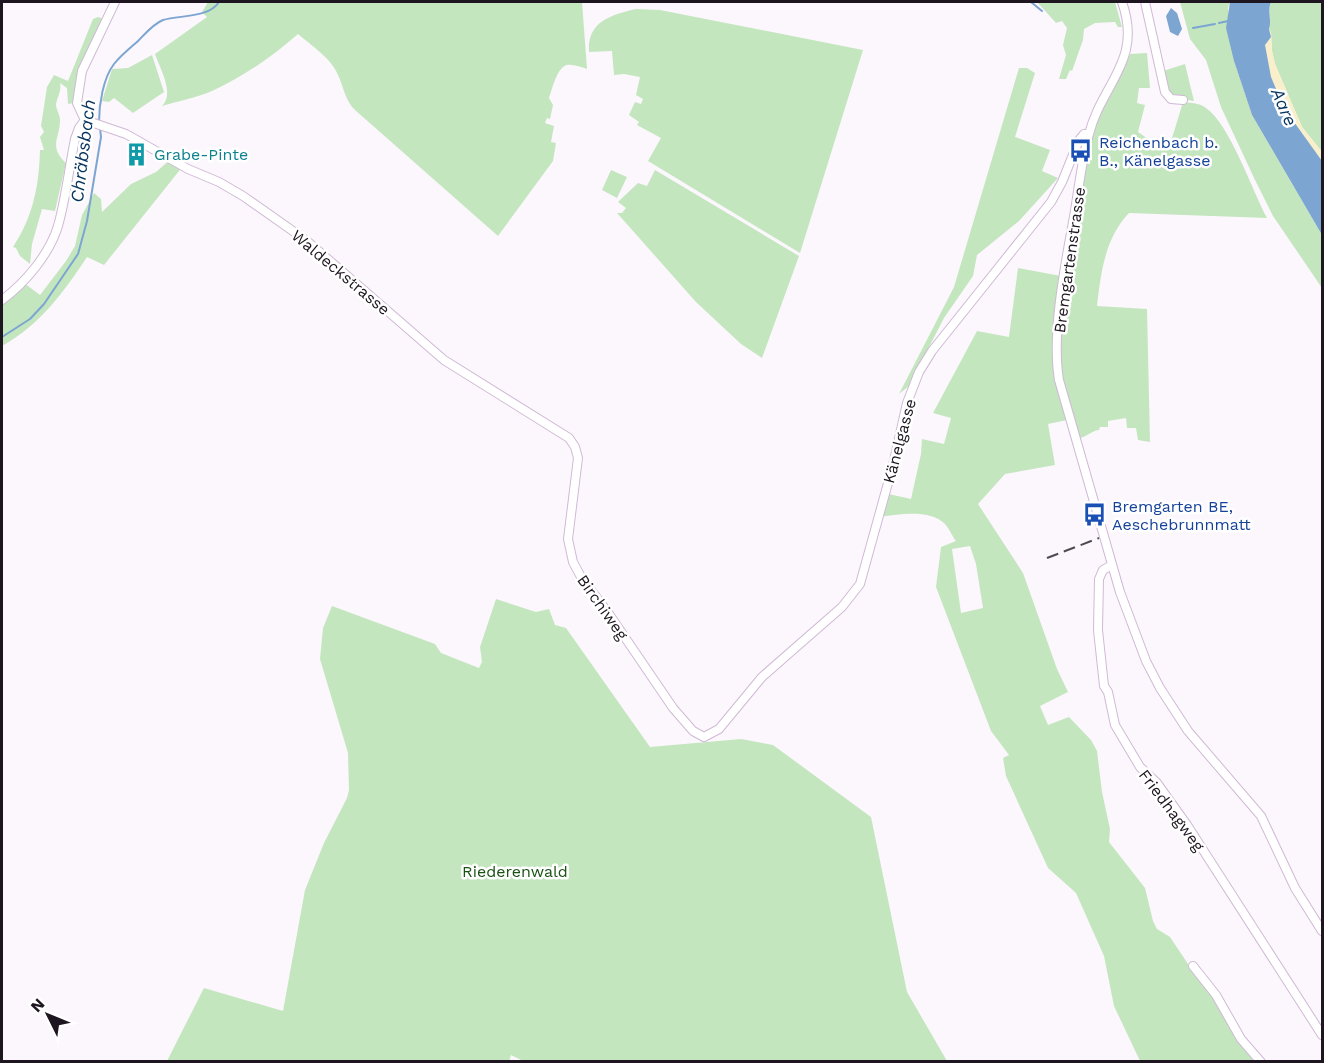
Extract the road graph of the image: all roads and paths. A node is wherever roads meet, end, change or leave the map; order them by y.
1 (115, 2) edge
2 (1122, 2) edge
3 (1144, 2) edge
4 (1183, 100) dead end
5 (85, 120) junction
6 (1089, 134) junction
7 (2, 300) edge
8 (578, 453) joint
9 (1112, 565) junction
10 (704, 737) joint
11 (1323, 931) edge
12 (1193, 966) dead end
13 (1323, 1035) edge
14 (1262, 1062) edge

1 - 5 street
2 - 6 street
3 - 4 street
5 - 7 street
5 - 8 street, Waldeckstrasse
6 - 9 street, Bremgartenstrasse
6 - 10 street, Känelgasse
8 - 10 street, Birchiweg
9 - 11 street, Bremgartenstrasse
9 - 13 street, Friedhagweg
12 - 14 street

